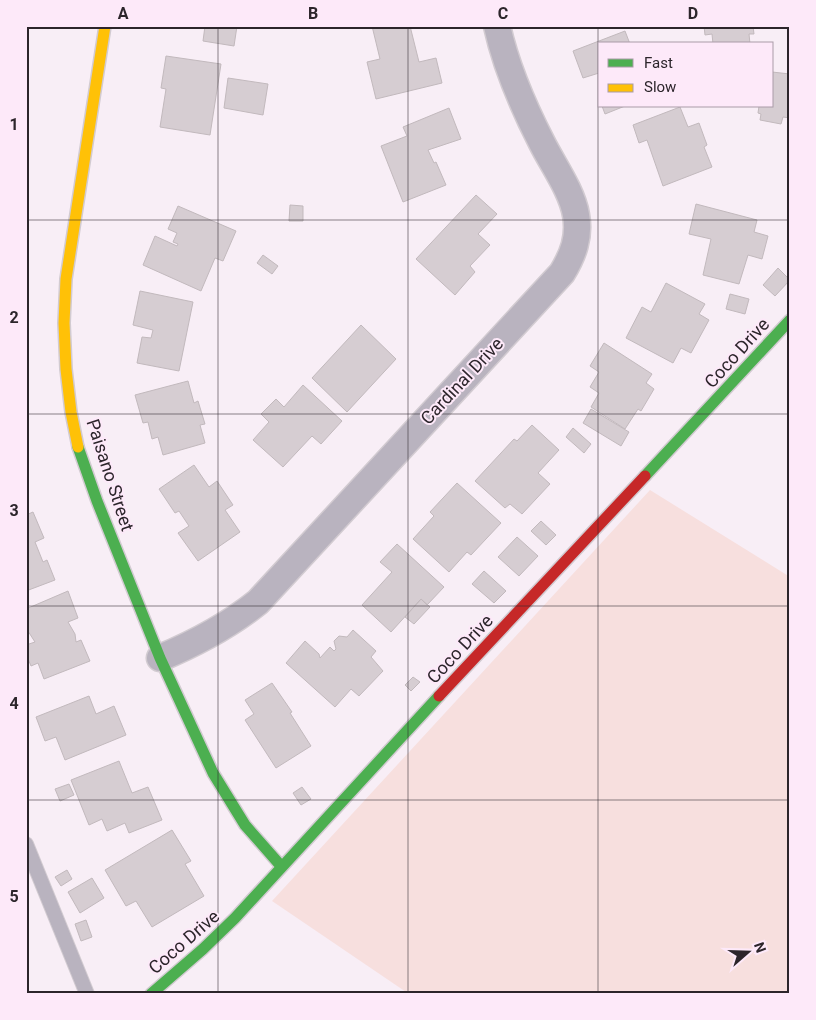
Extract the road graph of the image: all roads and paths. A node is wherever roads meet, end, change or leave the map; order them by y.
1 (105, 26) edge
2 (497, 26) edge
3 (790, 320) edge
4 (160, 658) junction
5 (26, 844) edge
6 (281, 866) junction
7 (87, 994) edge
8 (151, 994) edge

1 - 4 street, Paisano Street
2 - 4 street, Cardinal Drive
3 - 6 street, Coco Drive
4 - 6 street, Paisano Street
5 - 7 lane
6 - 8 street, Coco Drive

